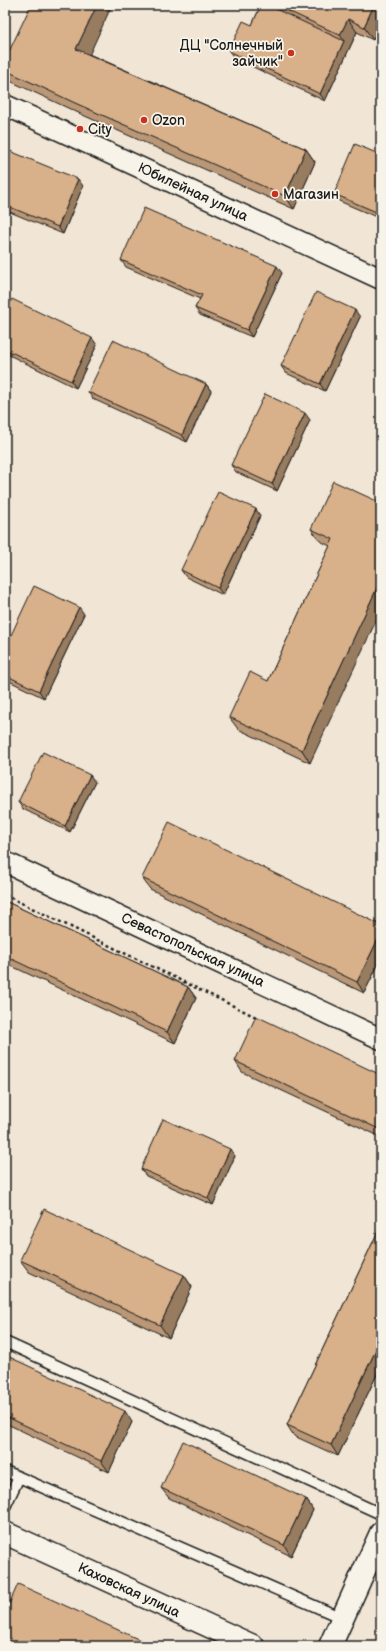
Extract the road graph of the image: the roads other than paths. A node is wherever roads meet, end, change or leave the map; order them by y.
1 (5, 105) edge
2 (381, 278) edge
3 (5, 862) edge
4 (381, 1039) edge
5 (5, 1342) edge
6 (5, 1471) edge
7 (19, 1477) junction
8 (5, 1507) edge
9 (381, 1514) edge
10 (5, 1533) edge
11 (381, 1533) edge
12 (342, 1618) junction
13 (252, 1646) edge
14 (330, 1646) edge

1 - 2 street, Юбилейная улица
3 - 4 street, Севастопольская улица
5 - 9 lane
6 - 7 lane
7 - 8 lane
7 - 12 lane
10 - 13 street, Каховская улица
11 - 12 street
12 - 14 street

